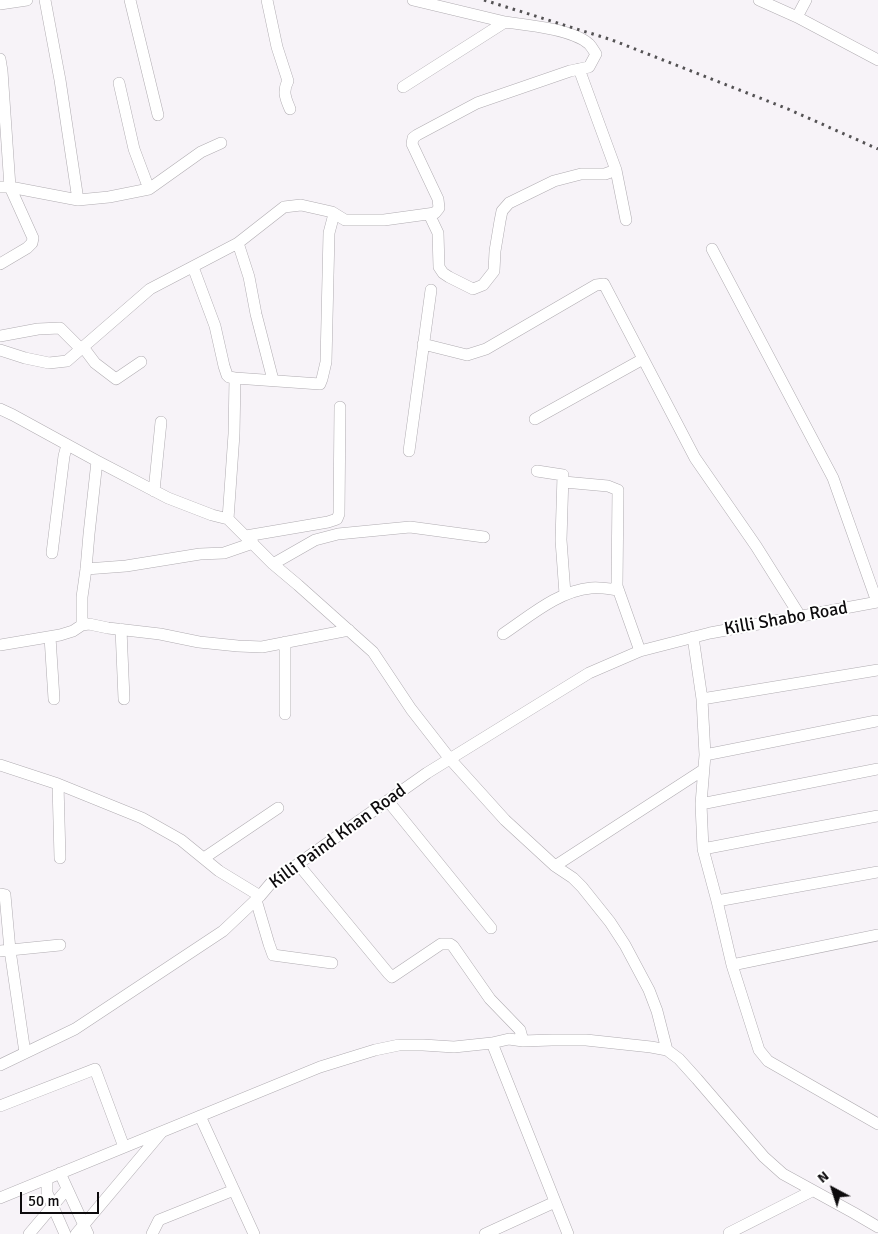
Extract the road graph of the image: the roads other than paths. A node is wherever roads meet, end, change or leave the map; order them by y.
1 (28, 0) edge
2 (45, 0) edge
3 (130, 0) edge
4 (267, 0) edge
5 (413, 0) edge
6 (759, 0) edge
7 (806, 0) edge
8 (0, 4) edge
9 (797, 17) junction
10 (505, 22) junction
11 (0, 59) edge
12 (878, 60) edge
13 (579, 69) junction
14 (119, 83) dead end
15 (403, 87) dead end
16 (290, 109) dead end
17 (158, 114) dead end
18 (221, 144) dead end
19 (616, 170) junction
20 (5, 188) edge
21 (150, 190) junction
22 (78, 200) junction
23 (334, 214) junction
24 (429, 214) junction
25 (626, 220) dead end
26 (238, 243) junction
27 (712, 249) dead end
28 (0, 264) edge
29 (193, 267) junction
30 (431, 290) dead end
31 (0, 336) edge
32 (423, 344) junction
33 (82, 348) junction
34 (0, 350) edge
35 (643, 359) junction
36 (141, 362) dead end
37 (235, 378) junction
38 (273, 380) junction
39 (340, 407) dead end
40 (0, 410) edge
41 (535, 419) dead end
42 (161, 422) dead end
43 (67, 445) junction
44 (409, 451) dead end
45 (97, 461) junction
46 (538, 471) dead end
47 (564, 482) junction
48 (154, 491) junction
49 (228, 518) junction
50 (484, 537) dead end
51 (249, 539) junction
52 (52, 553) dead end
53 (273, 564) junction
54 (86, 569) junction
55 (618, 590) junction
56 (565, 594) junction
57 (878, 602) edge
58 (800, 616) junction
59 (82, 625) junction
60 (121, 629) junction
61 (349, 630) junction
62 (504, 634) dead end
63 (50, 636) junction
64 (693, 637) junction
65 (285, 642) junction
66 (0, 645) edge
67 (640, 651) junction
68 (878, 670) edge
69 (54, 699) dead end
70 (124, 699) dead end
71 (702, 699) junction
72 (285, 714) dead end
73 (876, 721) dead end
74 (705, 755) junction
75 (450, 759) junction
76 (0, 765) edge
77 (878, 769) edge
78 (703, 770) junction
79 (58, 784) junction
80 (388, 801) junction
81 (701, 804) junction
82 (278, 808) dead end
83 (878, 816) edge
84 (703, 850) junction
85 (60, 858) dead end
86 (204, 858) junction
87 (298, 864) junction
88 (555, 866) junction
89 (878, 872) edge
90 (0, 894) edge
91 (258, 898) junction
92 (717, 901) junction
93 (491, 928) dead end
94 (878, 935) edge
95 (60, 945) dead end
96 (5, 950) edge
97 (332, 962) dead end
98 (732, 965) junction
99 (523, 1041) junction
100 (492, 1043) junction
101 (667, 1050) junction
102 (25, 1053) junction
103 (0, 1065) edge
104 (0, 1106) edge
105 (200, 1116) junction
106 (878, 1124) edge
107 (162, 1132) junction
108 (124, 1146) junction
109 (60, 1173) junction
110 (47, 1179) junction
111 (67, 1189) junction
112 (234, 1190) junction
113 (812, 1191) junction
114 (0, 1198) edge
115 (555, 1202) junction
116 (53, 1206) junction
117 (878, 1227) edge
118 (86, 1229) edge
119 (729, 1233) dead end
120 (29, 1234) edge
121 (66, 1234) edge
122 (76, 1234) edge
123 (152, 1234) edge
124 (254, 1234) edge
125 (485, 1234) edge
126 (568, 1234) edge

1 - 8 street
2 - 22 street
3 - 17 street
4 - 16 street
5 - 10 street
6 - 9 street
7 - 9 street
9 - 12 street
10 - 13 street
10 - 15 street
11 - 20 street
13 - 19 street
13 - 24 street
14 - 21 street
18 - 21 street
19 - 24 street
19 - 25 street
20 - 22 street
20 - 28 street
21 - 22 street
23 - 24 street
23 - 26 street
23 - 38 street
26 - 29 street
26 - 38 street
27 - 57 street
29 - 33 street
29 - 37 street
30 - 32 street
31 - 33 street
32 - 35 street
32 - 44 street
33 - 34 street
33 - 36 street
35 - 41 street
35 - 58 street
37 - 38 street
37 - 49 street
39 - 51 street
40 - 43 street
42 - 48 street
43 - 45 street
43 - 52 street
45 - 48 street
45 - 54 street
46 - 47 street
47 - 55 street
47 - 56 street
48 - 49 street
49 - 51 street
50 - 53 street
51 - 53 street
51 - 54 street
53 - 61 street
54 - 59 street
55 - 56 street
55 - 67 street
56 - 62 street
57 - 58 street, Killi Shabo Road
58 - 64 street, Killi Shabo Road
59 - 60 street
59 - 63 street
60 - 65 street
60 - 70 street
61 - 65 street
61 - 75 street
63 - 66 street
63 - 69 street
64 - 67 street, Killi Paind Khan Road
64 - 71 street
65 - 72 street
67 - 75 street, Killi Paind Khan Road
68 - 71 street
71 - 74 street
73 - 74 street
74 - 78 street
75 - 80 street, Killi Paind Khan Road
75 - 88 street
76 - 79 street
77 - 81 street
78 - 81 street
78 - 88 street
79 - 85 street
79 - 86 street
80 - 87 street, Killi Paind Khan Road
80 - 93 street
81 - 84 street
82 - 86 street
83 - 84 street
84 - 92 street
86 - 91 street
87 - 91 street, Killi Paind Khan Road
87 - 99 street
88 - 101 street
89 - 92 street
90 - 96 street
91 - 97 street
91 - 102 street, Killi Paind Khan Road
92 - 98 street
94 - 98 street
95 - 96 street
96 - 102 street
98 - 106 street
99 - 100 street
99 - 101 street
100 - 105 street
100 - 115 street
101 - 113 street
102 - 103 street, Killi Paind Khan Road
104 - 108 street
105 - 107 street
105 - 112 street
107 - 108 street
107 - 118 street
108 - 109 street
109 - 110 street
109 - 111 street
110 - 114 street
110 - 116 street
111 - 116 street
111 - 118 street
112 - 123 street
112 - 124 street
113 - 117 street
113 - 119 street
115 - 125 street
115 - 126 street
116 - 120 street
116 - 121 street
118 - 122 street

